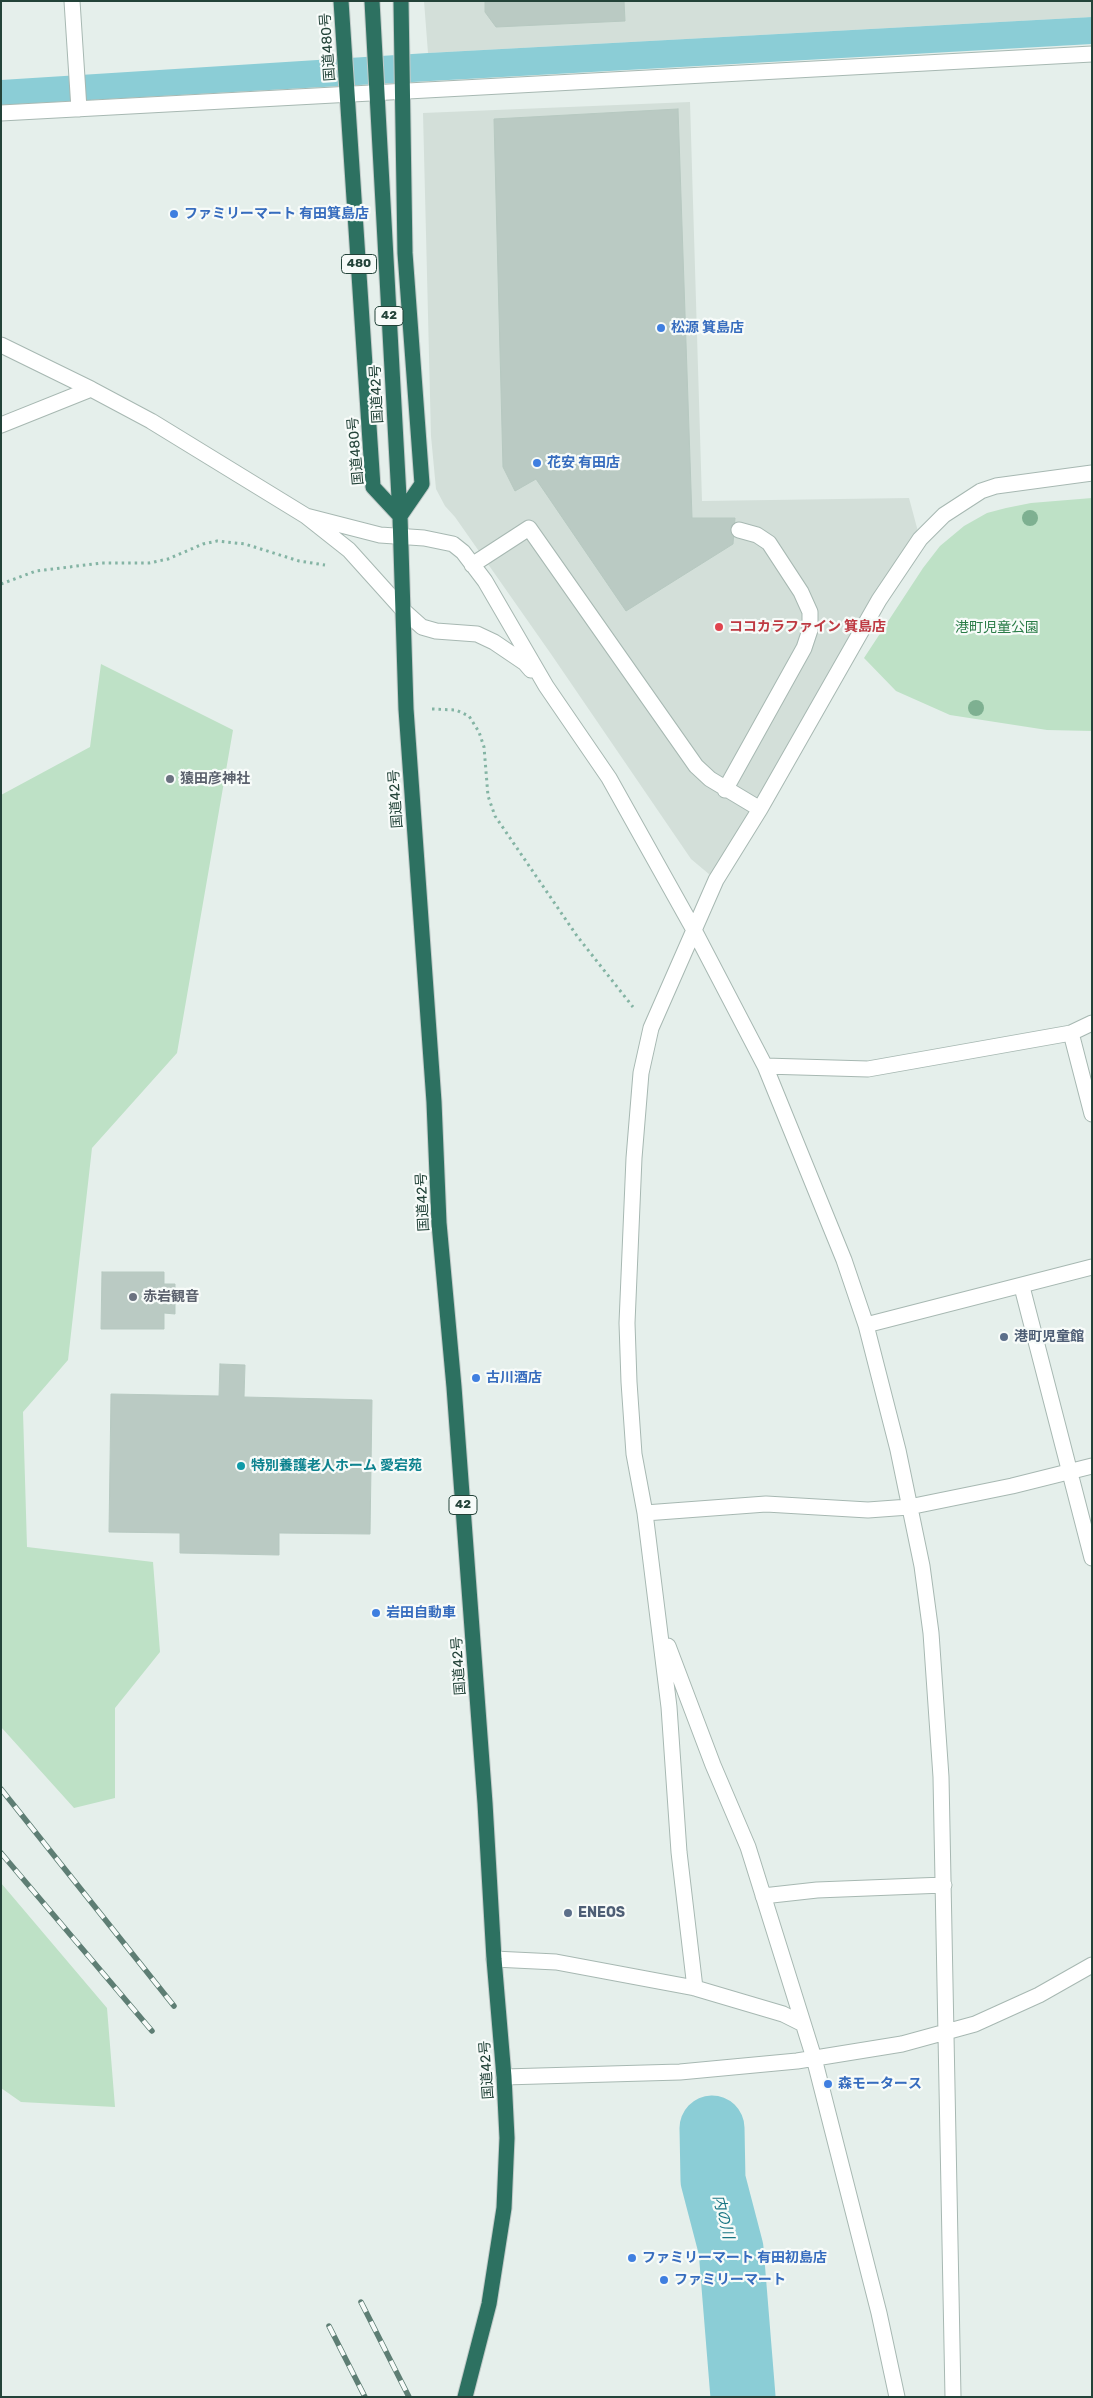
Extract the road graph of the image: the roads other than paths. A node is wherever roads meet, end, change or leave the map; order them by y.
1 (72, 1) edge
2 (341, 1) edge
3 (372, 1) edge
4 (401, 1) edge
5 (1092, 54) edge
6 (403, 92) junction
7 (377, 94) junction
8 (348, 96) junction
9 (79, 109) junction
10 (1, 113) edge
11 (1, 344) edge
12 (92, 389) junction
13 (1, 425) edge
14 (1092, 473) edge
15 (306, 516) junction
16 (400, 516) junction
17 (739, 530) dead end
18 (401, 537) junction
19 (472, 565) junction
20 (403, 610) junction
21 (546, 686) junction
22 (725, 790) junction
23 (760, 809) junction
24 (694, 930) junction
25 (1092, 1023) edge
26 (1071, 1033) junction
27 (765, 1066) junction
28 (1092, 1114) edge
29 (1092, 1267) edge
30 (1022, 1286) junction
31 (866, 1325) junction
32 (1092, 1466) edge
33 (1069, 1471) junction
34 (910, 1507) junction
35 (645, 1513) junction
36 (1092, 1558) edge
37 (659, 1619) junction
38 (944, 1885) junction
39 (763, 1896) junction
40 (494, 1960) junction
41 (1092, 1965) edge
42 (695, 1988) junction
43 (803, 2024) junction
44 (946, 2033) junction
45 (814, 2058) junction
46 (504, 2077) junction
47 (465, 2397) edge
48 (896, 2397) edge
49 (953, 2397) edge

1 - 9 street
2 - 8 highway, 国道480号 / 480
3 - 7 highway, 国道42号 / 42
4 - 6 highway
5 - 6 street
6 - 7 street
6 - 16 highway
7 - 8 street
7 - 16 highway, 国道42号 / 42
8 - 9 street
8 - 16 highway, 国道480号 / 480
9 - 10 street
11 - 12 street
12 - 13 street
12 - 15 street
14 - 23 street
15 - 18 street
15 - 20 street
16 - 18 highway, 国道42号 / 42
17 - 22 street
18 - 19 street
18 - 20 highway, 国道42号 / 42
19 - 21 street
19 - 22 street
20 - 21 street
20 - 40 highway, 国道42号 / 42
21 - 24 street
22 - 23 street
23 - 24 street
24 - 27 street
24 - 35 street
25 - 26 street
26 - 27 street
26 - 28 street
27 - 31 street
29 - 30 street
30 - 31 street
30 - 33 street
31 - 34 street
32 - 33 street
33 - 34 street
33 - 36 street
34 - 35 street
34 - 38 street
35 - 37 street
37 - 39 street
37 - 42 street
38 - 39 street
38 - 44 street
39 - 43 street
40 - 42 street
40 - 46 highway, 国道42号 / 42
41 - 44 street
42 - 43 street
43 - 45 street
44 - 45 street
44 - 49 street
45 - 46 street
45 - 48 street
46 - 47 highway, 国道42号 / 42

